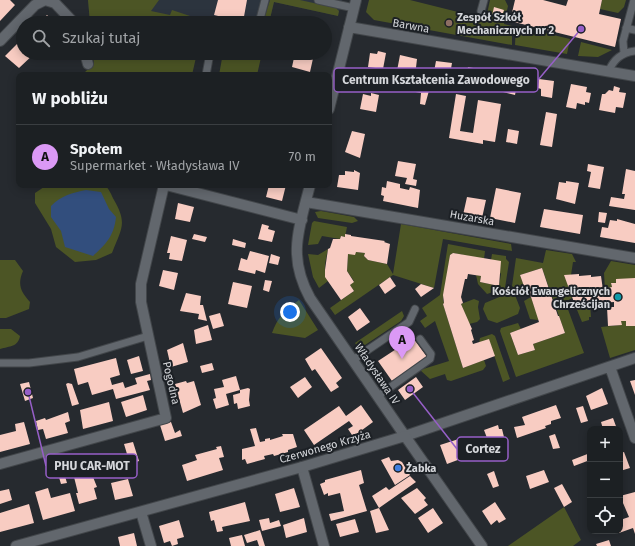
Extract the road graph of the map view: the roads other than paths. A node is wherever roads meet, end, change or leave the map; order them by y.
1 (265, 0) edge
2 (318, 0) edge
3 (484, 0) edge
4 (634, 0) edge
5 (355, 4) edge
6 (481, 11) dead end
7 (24, 16) edge
8 (67, 16) edge
9 (261, 16) edge
10 (16, 25) edge
11 (349, 27) junction
12 (626, 28) junction
13 (635, 30) edge
14 (0, 41) edge
15 (635, 51) edge
16 (624, 53) junction
17 (87, 60) edge
18 (209, 60) edge
19 (88, 64) dead end
20 (207, 72) edge
21 (608, 72) junction
22 (635, 76) edge
23 (332, 97) edge
24 (164, 188) edge
25 (177, 188) edge
26 (309, 188) edge
27 (306, 202) junction
28 (302, 220) junction
29 (635, 258) edge
30 (415, 309) dead end
31 (148, 336) junction
32 (420, 339) dead end
33 (635, 358) edge
34 (353, 360) junction
35 (0, 363) edge
36 (610, 367) junction
37 (378, 396) junction
38 (405, 436) junction
39 (635, 438) edge
40 (0, 464) edge
41 (302, 467) junction
42 (141, 512) junction
43 (16, 546) edge
44 (151, 546) edge
45 (324, 546) edge
46 (482, 546) edge

1 - 9 lane
2 - 5 lane
3 - 6 lane
4 - 12 lane
5 - 11 street
7 - 8 street
10 - 14 street
11 - 21 street, Barwna
11 - 23 street
12 - 13 lane
12 - 16 lane
15 - 16 lane
16 - 21 lane
17 - 19 street
18 - 20 lane
21 - 22 street, Barwna
24 - 31 street, Pogodna
25 - 28 street
26 - 27 street, Władysława IV
27 - 28 street, Władysława IV
27 - 29 street, Huzarska
28 - 34 street, Władysława IV
30 - 34 lane
31 - 35 lane
31 - 40 street, Pogodna
32 - 37 lane
33 - 36 street, Czerwonego Krzyża
34 - 37 street, Władysława IV
36 - 38 street, Czerwonego Krzyża
36 - 39 street
37 - 38 street, Władysława IV
38 - 41 street, Czerwonego Krzyża
38 - 46 street, Władysława IV
41 - 42 street, Czerwonego Krzyża
41 - 45 street
42 - 43 street, Czerwonego Krzyża
42 - 44 street

